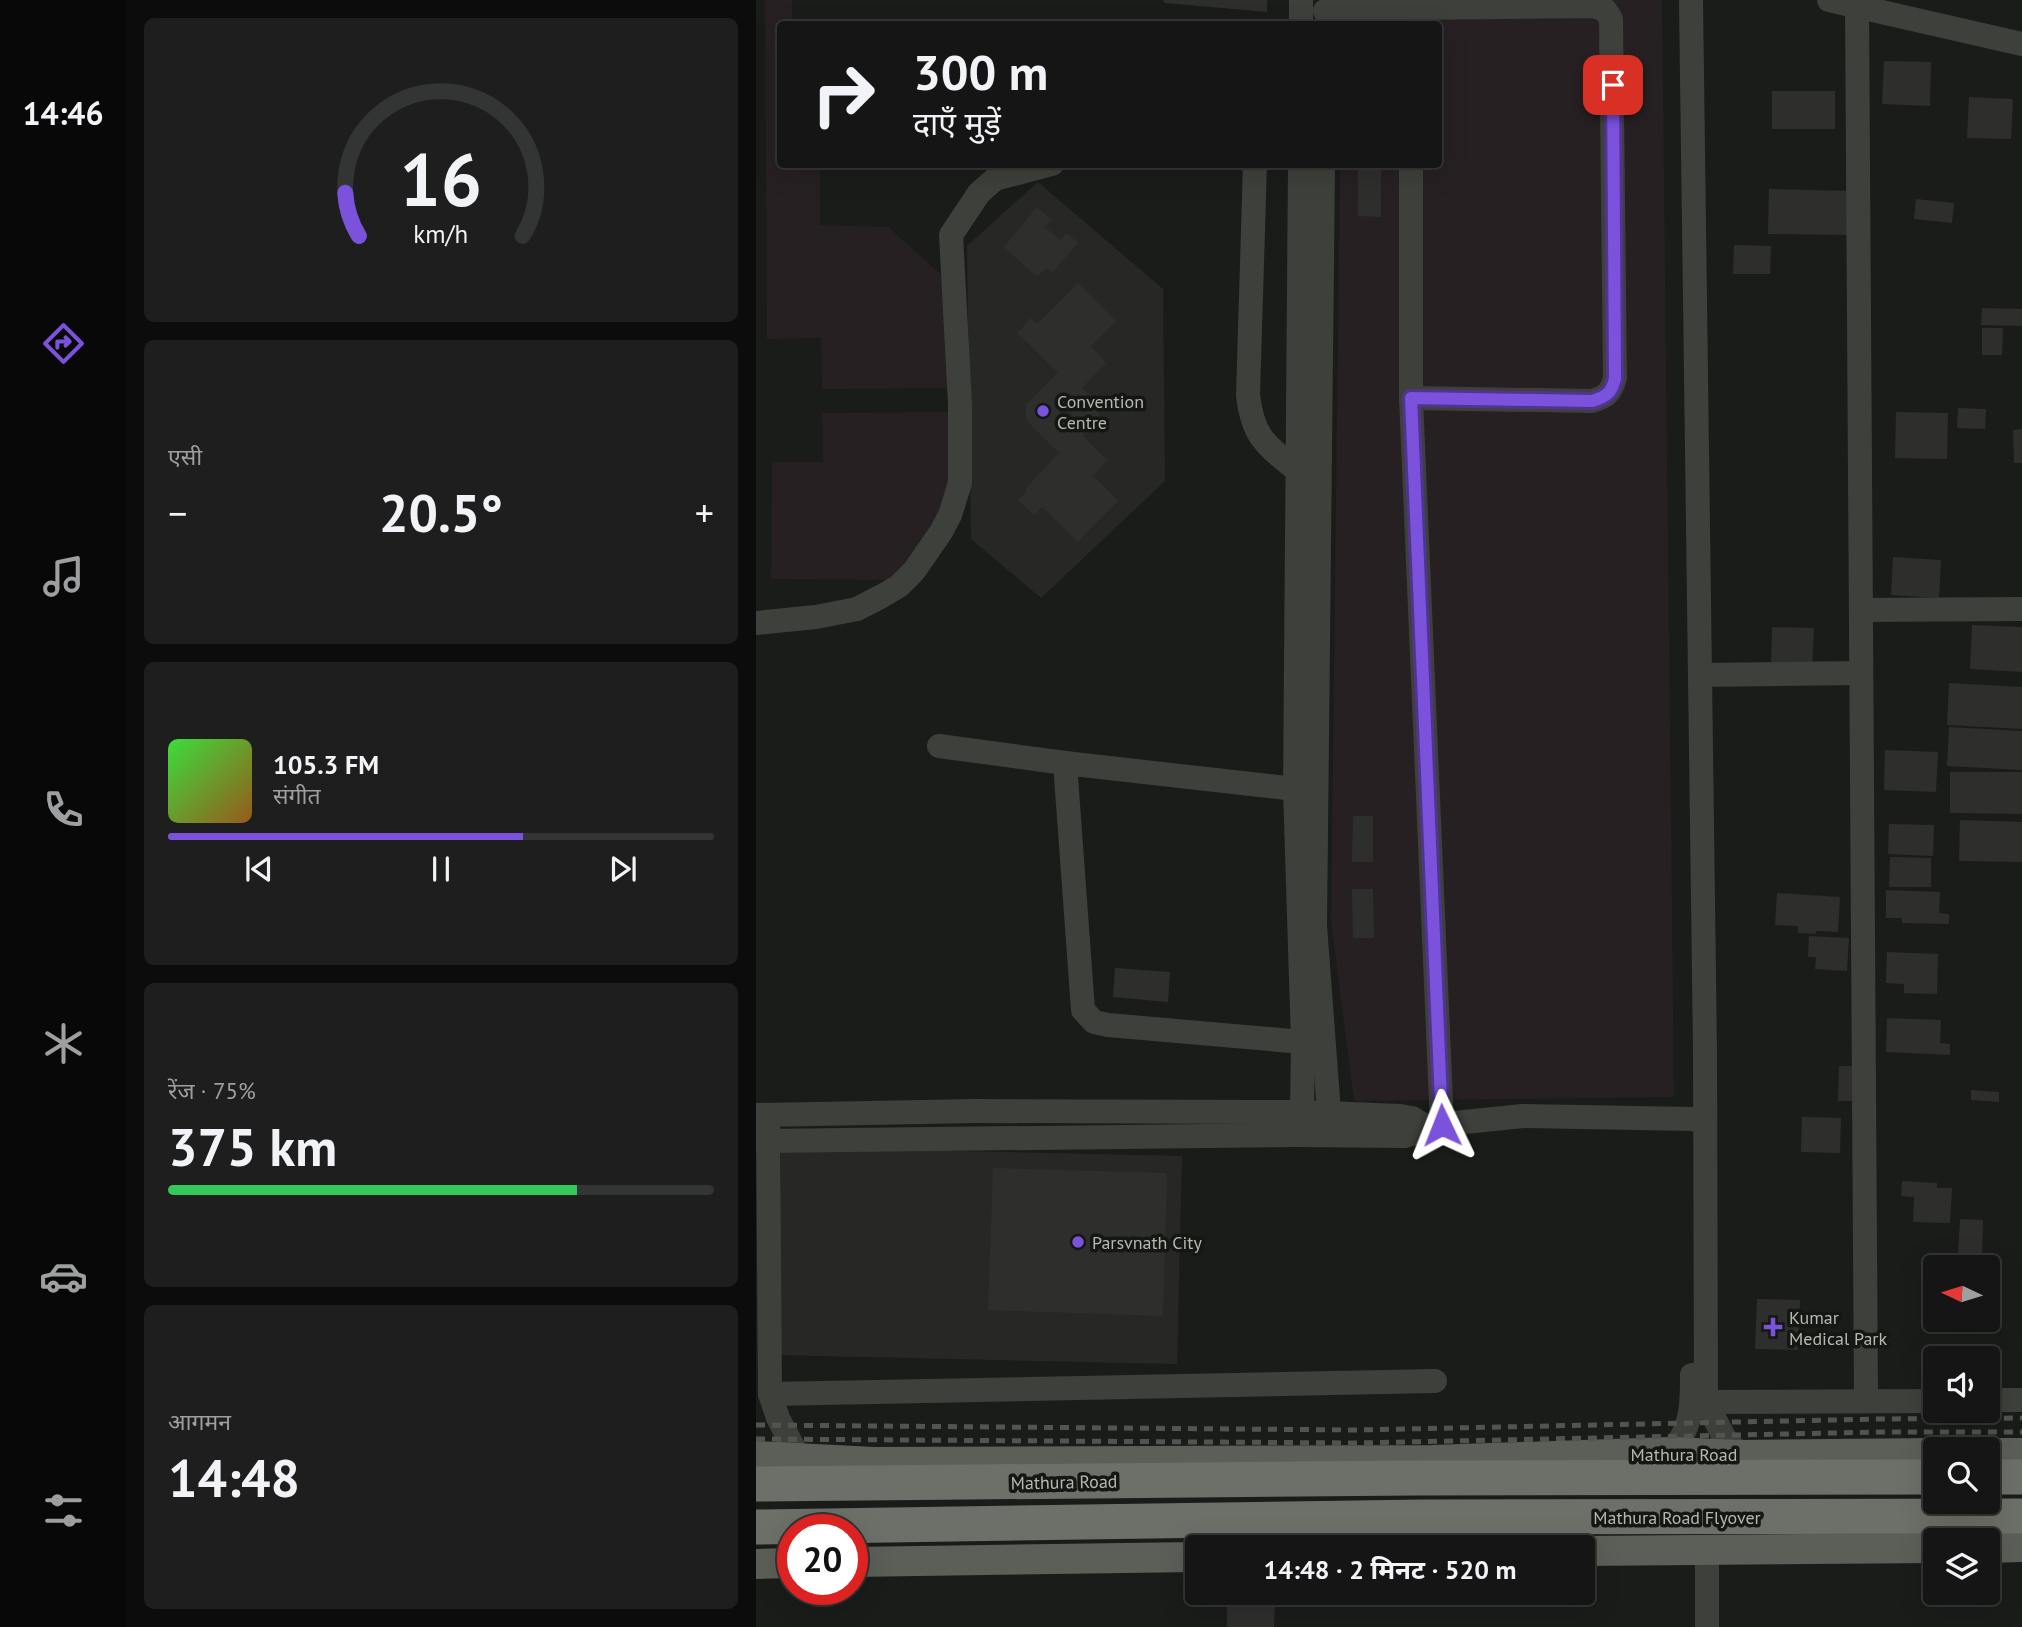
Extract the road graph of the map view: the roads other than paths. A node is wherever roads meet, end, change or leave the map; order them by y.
1 (1301, 0) edge
2 (1679, 0) edge
3 (1691, 0) edge
4 (1829, 0) edge
5 (1857, 6) junction
6 (1325, 12) edge
7 (1411, 16) edge
8 (1301, 21) edge
9 (2022, 44) edge
10 (1037, 168) edge
11 (1255, 168) edge
12 (1300, 168) edge
13 (1323, 168) edge
14 (1411, 168) edge
15 (1411, 398) junction
16 (1298, 471) junction
17 (2022, 609) edge
18 (1861, 610) junction
19 (756, 623) edge
20 (1861, 673) junction
21 (1700, 675) junction
22 (939, 746) dead end
23 (1065, 764) junction
24 (1295, 789) junction
25 (1303, 1042) junction
26 (1302, 1112) junction
27 (1329, 1112) junction
28 (762, 1115) edge
29 (1699, 1121) junction
30 (1434, 1125) junction
31 (762, 1141) edge
32 (1435, 1381) dead end
33 (770, 1394) junction
34 (2000, 1400) edge
35 (2022, 1400) edge
36 (1866, 1401) junction
37 (1923, 1401) edge
38 (1706, 1402) junction
39 (1671, 1452) junction
40 (2000, 1453) edge
41 (2022, 1453) edge
42 (1923, 1454) edge
43 (1741, 1455) junction
44 (756, 1456) edge
45 (799, 1458) junction
46 (1438, 1469) junction
47 (1923, 1477) edge
48 (2000, 1477) edge
49 (2022, 1477) edge
50 (756, 1485) edge
51 (2022, 1516) edge
52 (756, 1527) edge
53 (1417, 1532) edge
54 (1923, 1548) edge
55 (2000, 1548) edge
56 (2022, 1548) edge
57 (1707, 1549) junction
58 (1595, 1551) edge
59 (1185, 1557) edge
60 (868, 1562) edge
61 (777, 1563) edge
62 (756, 1564) edge
63 (1707, 1627) edge

1 - 8 street
2 - 29 street
3 - 21 street
4 - 5 street
5 - 9 street
5 - 18 street
6 - 7 street
7 - 15 street
10 - 19 street
11 - 16 street
12 - 16 street
13 - 27 street
14 - 15 street
15 - 30 street
16 - 24 street
17 - 18 street
18 - 20 street
20 - 21 street
20 - 36 street
21 - 29 street
22 - 23 street
23 - 24 street
23 - 25 street
24 - 25 street
25 - 26 street
26 - 27 street
26 - 28 street
27 - 30 street
28 - 31 street
29 - 30 street
29 - 38 street
29 - 39 street
30 - 31 street
31 - 33 street
32 - 33 street
33 - 45 street
34 - 35 street
36 - 37 street
36 - 38 street
38 - 43 street
39 - 43 main road, Mathura Road
39 - 46 main road, Mathura Road
40 - 41 main road
42 - 43 main road, Mathura Road
44 - 45 main road, Mathura Road
45 - 46 main road, Mathura Road
46 - 47 highway
46 - 50 highway, Mathura Road
48 - 49 highway
51 - 53 highway, Mathura Road Flyover
52 - 53 highway, Mathura Road Flyover
54 - 57 main road
55 - 56 main road
57 - 58 main road
57 - 63 street
59 - 60 main road
61 - 62 main road

